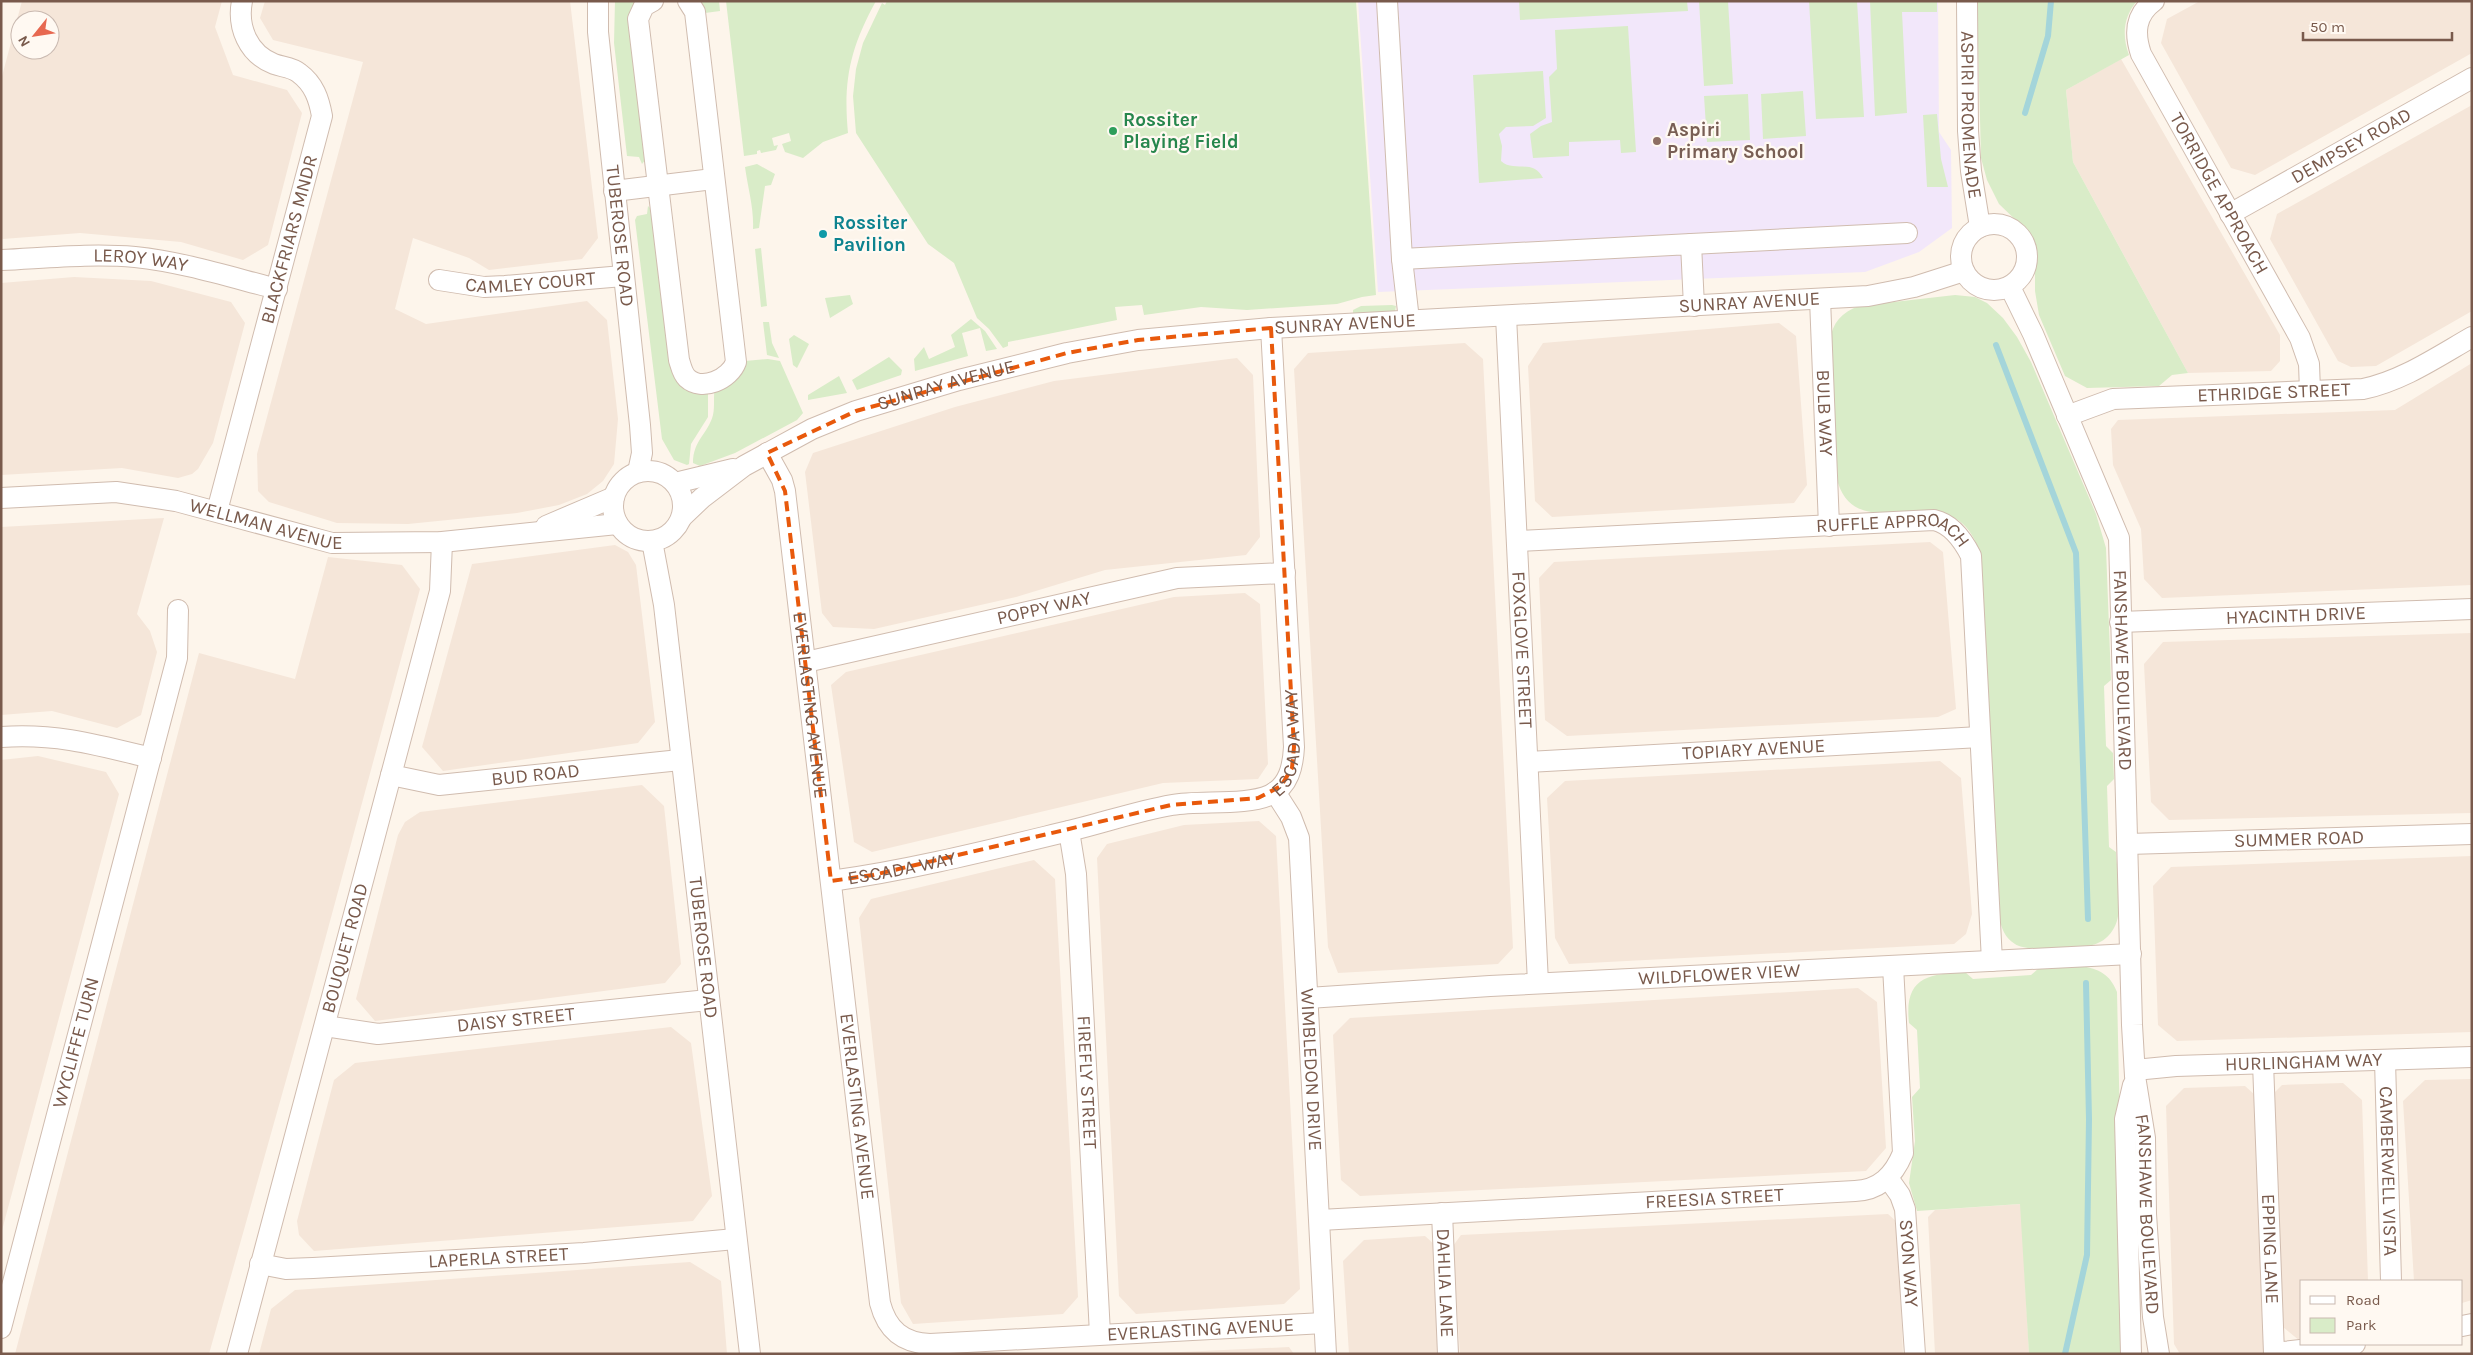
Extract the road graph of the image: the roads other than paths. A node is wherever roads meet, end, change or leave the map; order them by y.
1 (242, 1) edge
2 (598, 1) edge
3 (653, 1) edge
4 (688, 1) edge
5 (1387, 1) edge
6 (1967, 1) edge
7 (2154, 1) edge
8 (2472, 78) edge
9 (714, 180) junction
10 (659, 186) junction
11 (614, 191) junction
12 (2230, 214) junction
13 (1980, 227) junction
14 (1907, 233) dead end
15 (1691, 244) junction
16 (1402, 259) junction
17 (1, 260) edge
18 (1964, 271) junction
19 (623, 276) junction
20 (438, 280) dead end
21 (2010, 287) junction
22 (277, 289) junction
23 (1820, 299) junction
24 (1694, 306) junction
25 (1506, 316) junction
26 (1410, 320) junction
27 (1271, 328) junction
28 (2472, 337) edge
29 (2310, 390) junction
30 (2067, 416) junction
31 (767, 453) junction
32 (744, 466) junction
33 (638, 472) junction
34 (675, 483) junction
35 (614, 497) junction
36 (1, 498) edge
37 (217, 511) junction
38 (682, 517) junction
39 (618, 524) junction
40 (1829, 526) junction
41 (531, 533) junction
42 (652, 541) junction
43 (1517, 541) junction
44 (442, 542) junction
45 (1285, 573) junction
46 (2472, 609) edge
47 (178, 610) dead end
48 (2120, 622) junction
49 (806, 662) junction
50 (1, 737) edge
51 (1980, 737) junction
52 (151, 758) junction
53 (680, 760) junction
54 (1528, 762) junction
55 (391, 775) junction
56 (1275, 792) junction
57 (1069, 831) junction
58 (2472, 834) edge
59 (2128, 844) junction
60 (831, 881) junction
61 (2131, 954) junction
62 (1992, 961) junction
63 (1893, 966) junction
64 (1538, 983) junction
65 (1308, 998) junction
66 (708, 1000) junction
67 (325, 1026) junction
68 (2472, 1057) edge
69 (2385, 1060) junction
70 (2263, 1063) junction
71 (2135, 1073) junction
72 (1888, 1178) junction
73 (1442, 1213) junction
74 (1320, 1220) junction
75 (735, 1239) junction
76 (260, 1264) junction
77 (2391, 1280) edge
78 (1324, 1323) junction
79 (1, 1328) edge
80 (1100, 1334) junction
81 (2346, 1345) edge
82 (237, 1354) edge
83 (750, 1354) edge
84 (1326, 1354) edge
85 (1448, 1354) edge
86 (1915, 1354) edge
87 (2131, 1354) edge
88 (2159, 1354) edge

1 - 22 street, BLACKFRIARS MNDR
2 - 11 street, TUBEROSE ROAD
3 - 10 street
4 - 9 street
5 - 16 street
6 - 13 street, ASPIRI PROMENADE
7 - 12 street, TORRIDGE APPROACH
8 - 12 street, DEMPSEY ROAD
9 - 10 street
9 - 10 street
10 - 11 street
11 - 19 street, TUBEROSE ROAD
12 - 29 street, TORRIDGE APPROACH
13 - 18 street
13 - 21 street
14 - 15 street
15 - 16 street
15 - 24 street
16 - 26 street
17 - 22 street, LEROY WAY
18 - 21 street
18 - 23 street, SUNRAY AVENUE
19 - 20 street, CAMLEY COURT
19 - 33 street, TUBEROSE ROAD
21 - 30 street, FANSHAWE BOULEVARD
22 - 37 street, BLACKFRIARS MNDR
23 - 24 street, SUNRAY AVENUE
23 - 40 street, BULB WAY
24 - 25 street, SUNRAY AVENUE
25 - 26 street, SUNRAY AVENUE
25 - 43 street, FOXGLOVE STREET
26 - 27 street, SUNRAY AVENUE
27 - 31 street, SUNRAY AVENUE
27 - 45 street, ESCADA WAY
28 - 29 street, ETHRIDGE STREET
29 - 30 street, ETHRIDGE STREET
30 - 48 street, FANSHAWE BOULEVARD
31 - 32 street, SUNRAY AVENUE
31 - 49 street, EVERLASTING AVENUE
32 - 34 street, SUNRAY AVENUE
32 - 38 street, SUNRAY AVENUE
33 - 34 street
33 - 35 street
34 - 38 street
35 - 39 street
35 - 41 street, WELLMAN AVENUE
36 - 37 street, WELLMAN AVENUE
37 - 44 street, WELLMAN AVENUE
38 - 42 street
39 - 41 street, WELLMAN AVENUE
39 - 42 street
40 - 43 street, RUFFLE APPROACH
40 - 51 street, RUFFLE APPROACH
41 - 44 street, WELLMAN AVENUE
42 - 53 street, TUBEROSE ROAD
43 - 54 street, FOXGLOVE STREET
44 - 55 street, BOUQUET ROAD
45 - 49 street, POPPY WAY
45 - 56 street, ESCADA WAY
46 - 48 street, HYACINTH DRIVE
47 - 52 street, WYCLIFFE TURN
48 - 59 street, FANSHAWE BOULEVARD
49 - 60 street, EVERLASTING AVENUE
50 - 52 street
51 - 54 street, TOPIARY AVENUE
51 - 62 street, RUFFLE APPROACH
52 - 79 street, WYCLIFFE TURN
53 - 55 street, BUD ROAD
53 - 66 street, TUBEROSE ROAD
54 - 64 street, FOXGLOVE STREET
55 - 67 street, BOUQUET ROAD
56 - 57 street, ESCADA WAY
56 - 65 street, WIMBLEDON DRIVE
57 - 60 street, ESCADA WAY
57 - 80 street, FIREFLY STREET
58 - 59 street, SUMMER ROAD
59 - 61 street, FANSHAWE BOULEVARD
60 - 80 street, EVERLASTING AVENUE
61 - 62 street, WILDFLOWER VIEW
61 - 71 street, FANSHAWE BOULEVARD
62 - 63 street, WILDFLOWER VIEW
63 - 64 street, WILDFLOWER VIEW
63 - 72 street, FREESIA STREET
64 - 65 street, WILDFLOWER VIEW
65 - 74 street, WIMBLEDON DRIVE
66 - 67 street, DAISY STREET
66 - 75 street, TUBEROSE ROAD
67 - 76 street, BOUQUET ROAD
68 - 69 street, HURLINGHAM WAY
69 - 70 street, HURLINGHAM WAY
69 - 77 street, CAMBERWELL VISTA
70 - 71 street, HURLINGHAM WAY
70 - 81 street, EPPING LANE
71 - 87 street, FANSHAWE BOULEVARD
71 - 88 street, FANSHAWE BOULEVARD
72 - 73 street, FREESIA STREET
72 - 86 street, SYON WAY
73 - 74 street, FREESIA STREET
73 - 85 street, DAHLIA LANE
74 - 78 street, WIMBLEDON DRIVE
75 - 76 street, LAPERLA STREET
75 - 83 street, TUBEROSE ROAD
76 - 82 street, BOUQUET ROAD
78 - 80 street, EVERLASTING AVENUE
78 - 84 street, WIMBLEDON DRIVE

